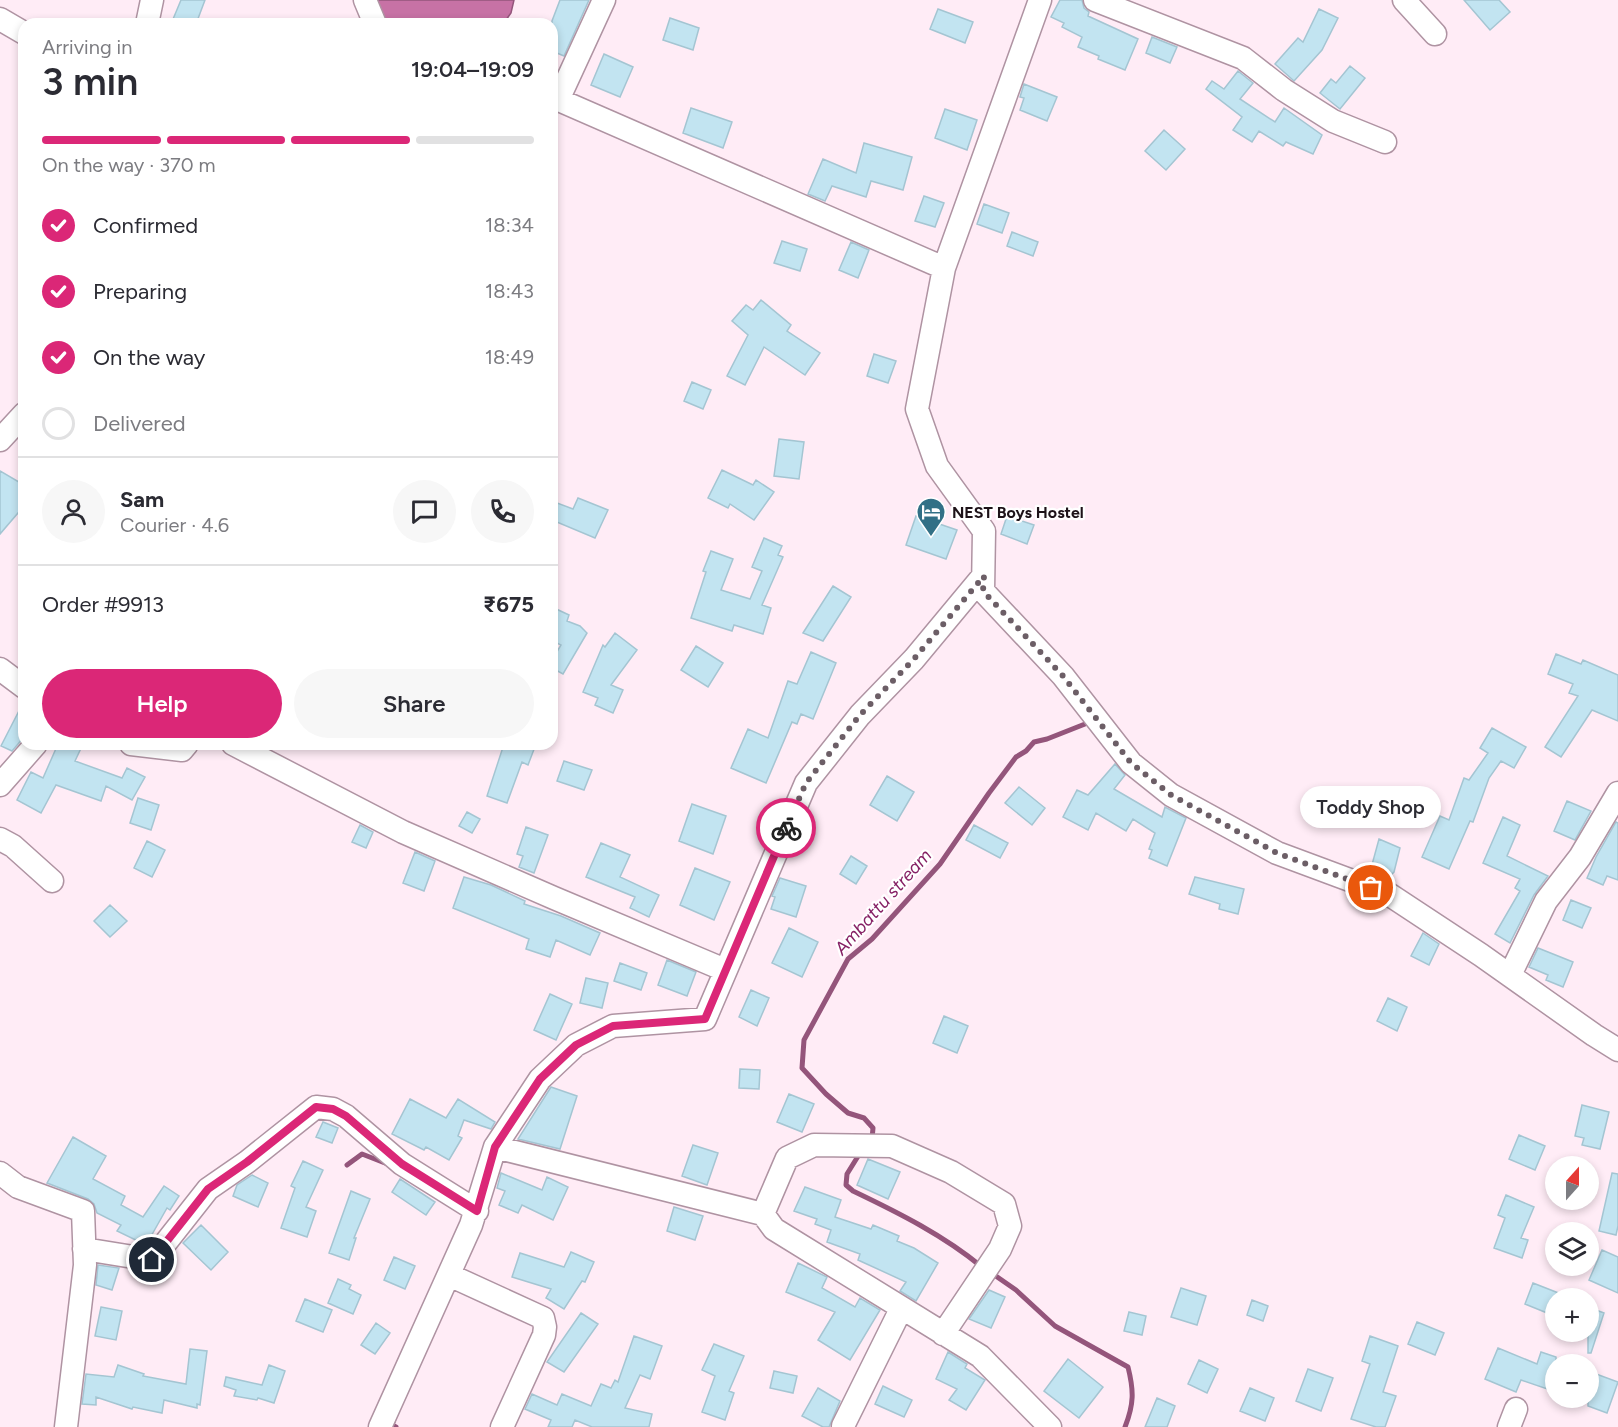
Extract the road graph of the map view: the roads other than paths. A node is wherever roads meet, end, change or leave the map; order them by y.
1 (152, 0) edge
2 (365, 0) edge
3 (604, 0) edge
4 (1040, 0) edge
5 (1095, 0) edge
6 (1404, 0) edge
7 (148, 18) edge
8 (372, 18) edge
9 (0, 19) edge
10 (18, 30) edge
11 (1435, 34) dead end
12 (558, 93) edge
13 (558, 100) edge
14 (1385, 142) dead end
15 (944, 268) junction
16 (14, 415) edge
17 (0, 441) edge
18 (984, 576) junction
19 (0, 669) edge
20 (18, 682) edge
21 (31, 750) edge
22 (244, 750) edge
23 (0, 785) edge
24 (1618, 793) edge
25 (0, 839) edge
26 (52, 881) dead end
27 (725, 970) junction
28 (1510, 975) junction
29 (1618, 1050) edge
30 (495, 1147) junction
31 (0, 1173) edge
32 (477, 1211) junction
33 (763, 1214) junction
34 (84, 1249) junction
35 (448, 1275) junction
36 (901, 1308) junction
37 (943, 1334) junction
38 (843, 1426) edge
39 (66, 1427) edge
40 (380, 1427) edge
41 (502, 1427) edge
42 (1050, 1427) edge

1 - 7 street
2 - 8 street
3 - 12 street
4 - 15 street
5 - 14 street
6 - 11 street
9 - 10 street
13 - 15 street
15 - 18 street
16 - 17 street
18 - 27 street
18 - 28 street
19 - 20 street
21 - 23 street
22 - 27 street
24 - 28 street
25 - 26 street
27 - 30 street
28 - 29 street
30 - 32 street
30 - 33 street
31 - 34 street
32 - 34 street
32 - 35 street
33 - 36 street
33 - 37 street
34 - 39 street
35 - 40 street
35 - 41 street
36 - 37 street
36 - 38 street
37 - 42 street

